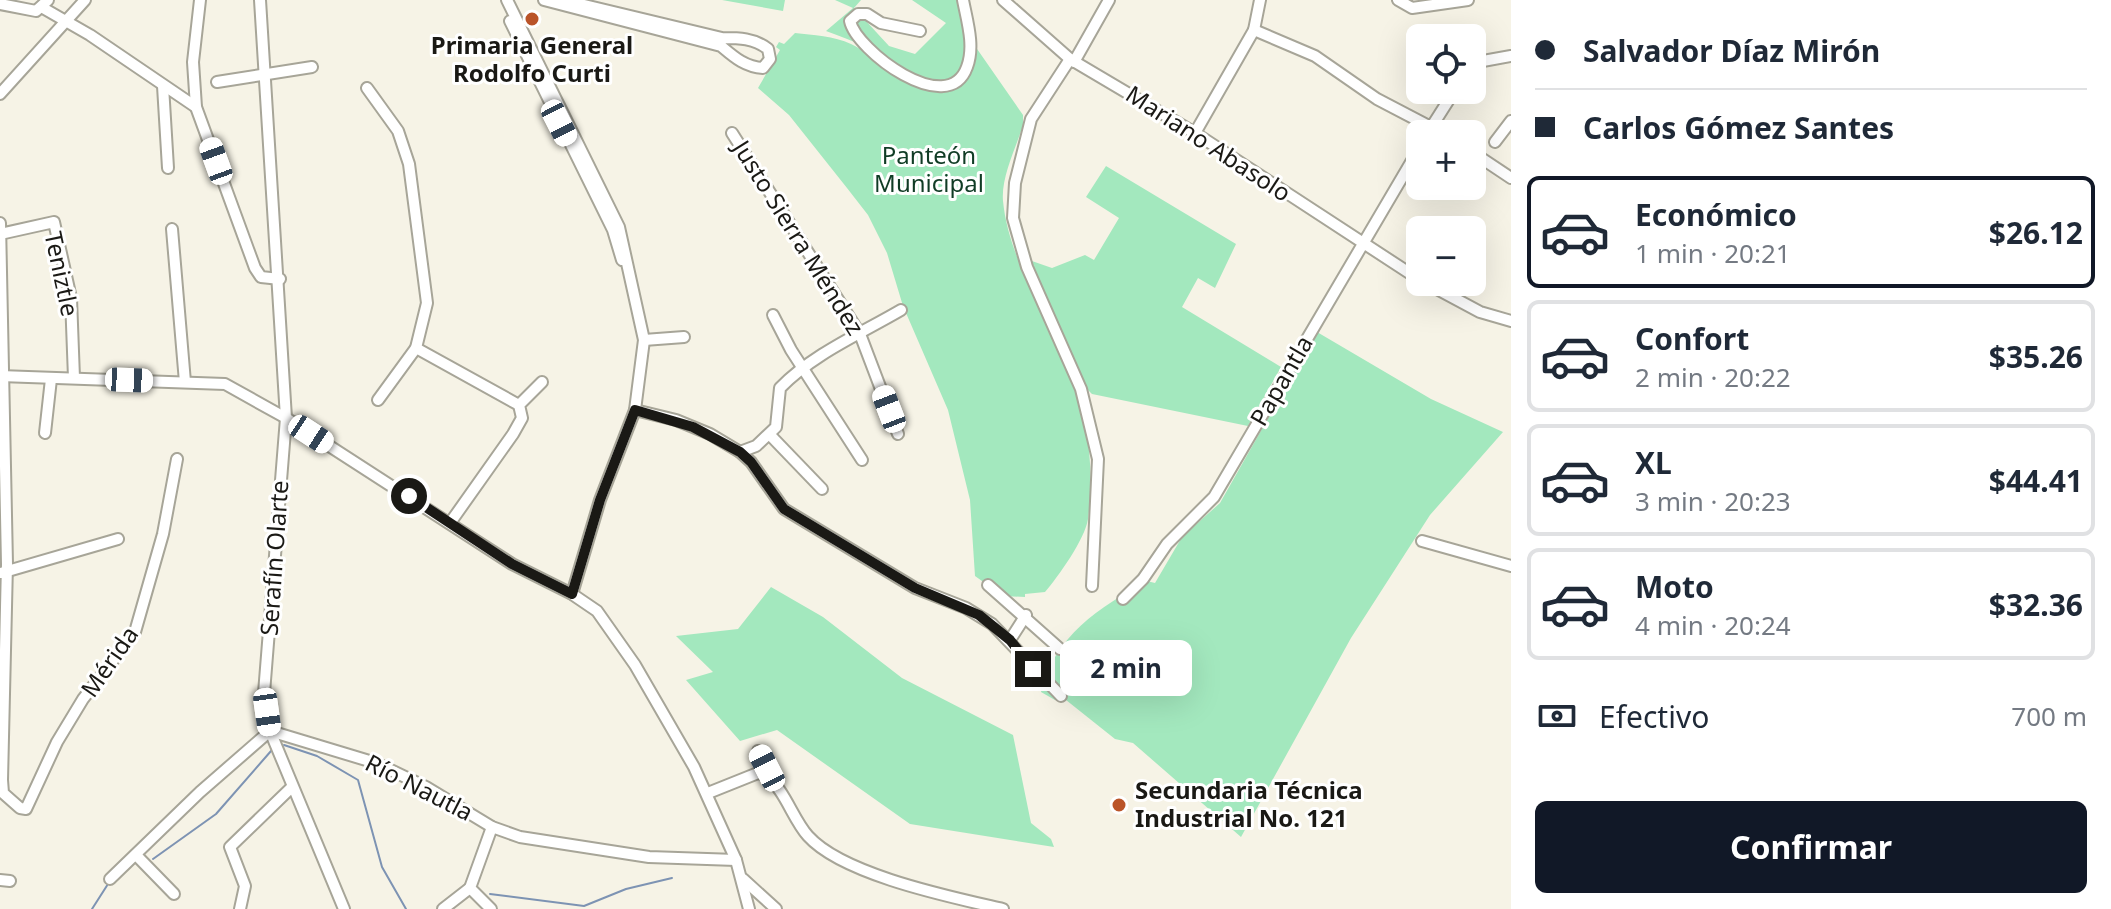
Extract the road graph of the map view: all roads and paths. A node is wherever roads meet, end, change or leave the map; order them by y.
1 (85, 0) edge
2 (200, 0) edge
3 (260, 0) edge
4 (504, 0) edge
5 (544, 0) edge
6 (563, 0) edge
7 (963, 0) edge
8 (1003, 0) edge
9 (1109, 0) edge
10 (1260, 0) edge
11 (1398, 0) edge
12 (1468, 0) edge
13 (0, 4) edge
14 (46, 4) edge
15 (1416, 4) edge
16 (69, 21) junction
17 (1254, 30) junction
18 (920, 31) dead end
19 (1511, 56) edge
20 (1072, 60) junction
21 (1486, 60) edge
22 (312, 67) dead end
23 (265, 73) junction
24 (217, 82) dead end
25 (163, 86) junction
26 (367, 88) dead end
27 (0, 94) edge
28 (196, 107) junction
29 (1413, 120) edge
30 (1511, 121) edge
31 (732, 133) dead end
32 (1195, 133) junction
33 (1495, 142) dead end
34 (1486, 161) edge
35 (168, 168) dead end
36 (1406, 172) edge
37 (1511, 178) edge
38 (0, 223) edge
39 (172, 229) dead end
40 (0, 234) edge
41 (1365, 246) junction
42 (1406, 271) edge
43 (280, 279) junction
44 (1450, 296) edge
45 (901, 310) dead end
46 (773, 315) dead end
47 (1511, 321) edge
48 (860, 334) junction
49 (684, 337) dead end
50 (644, 340) junction
51 (416, 348) junction
52 (804, 366) junction
53 (2, 376) edge
54 (74, 378) junction
55 (51, 379) junction
56 (185, 382) junction
57 (542, 382) dead end
58 (378, 400) dead end
59 (519, 405) junction
60 (2, 409) edge
61 (635, 410) junction
62 (286, 418) junction
63 (45, 433) dead end
64 (898, 434) dead end
65 (770, 435) junction
66 (740, 452) junction
67 (177, 459) dead end
68 (862, 460) dead end
69 (822, 489) dead end
70 (450, 523) junction
71 (118, 539) dead end
72 (1422, 541) dead end
73 (1511, 566) edge
74 (3, 573) edge
75 (988, 585) dead end
76 (1092, 586) dead end
77 (572, 594) junction
78 (1123, 599) dead end
79 (1026, 615) junction
80 (1010, 640) junction
81 (1060, 649) dead end
82 (1061, 696) dead end
83 (270, 731) junction
84 (758, 751) dead end
85 (765, 775) junction
86 (1, 780) edge
87 (292, 787) junction
88 (708, 793) junction
89 (492, 827) junction
90 (137, 856) junction
91 (736, 860) junction
92 (110, 879) dead end
93 (743, 879) junction
94 (470, 888) junction
95 (174, 894) dead end
96 (240, 909) edge
97 (344, 909) edge
98 (443, 909) edge
99 (491, 909) edge
100 (749, 909) edge
101 (776, 909) edge
102 (1003, 909) edge

1 - 16 street
2 - 28 street
3 - 23 street, Serafín Olarte
4 - 50 street
5 - 6 street
7 - 18 street
8 - 20 street, Mariano Abasolo
9 - 20 street
10 - 17 street
11 - 15 street
12 - 15 street
13 - 14 street
14 - 16 street
16 - 25 street
16 - 27 street
17 - 29 street
17 - 32 street
19 - 21 street
20 - 32 street, Mariano Abasolo
20 - 76 street
22 - 23 street
23 - 24 street
23 - 43 street, Serafín Olarte
25 - 28 street
25 - 35 street
26 - 51 street
28 - 43 street
30 - 33 street
31 - 48 street, Justo Sierra Méndez
32 - 41 street, Mariano Abasolo
34 - 37 street
36 - 41 street, Papantla
38 - 40 street
39 - 56 street
40 - 53 street
40 - 54 street, Teniztle
41 - 42 street, Mariano Abasolo
41 - 78 street, Papantla
43 - 62 street, Serafín Olarte
44 - 47 street, Mariano Abasolo
45 - 48 street
46 - 52 street
48 - 52 street
48 - 64 street, Justo Sierra Méndez
49 - 50 street
50 - 61 street
51 - 58 street
51 - 59 street
52 - 65 street
52 - 68 street
53 - 55 street
53 - 60 street
54 - 55 street
54 - 56 street
55 - 63 street
56 - 62 street
57 - 59 street
59 - 70 street
60 - 74 street
61 - 66 street
61 - 77 street
62 - 70 street
62 - 83 street, Serafín Olarte
65 - 66 street
65 - 69 street
66 - 80 street
67 - 86 street, Mérida
70 - 77 street
71 - 74 street
72 - 73 street
74 - 86 street
75 - 79 street
77 - 88 street
79 - 80 street
79 - 81 street
80 - 82 street
83 - 87 street, Serafín Olarte
83 - 89 street, Río Nautla
83 - 90 street
84 - 85 street
85 - 88 street
85 - 102 street
87 - 96 street
87 - 97 street, Serafín Olarte
88 - 91 street
89 - 91 street, Río Nautla
89 - 94 street
90 - 92 street
90 - 95 street
91 - 93 street
93 - 100 street
93 - 101 street
94 - 98 street
94 - 99 street

